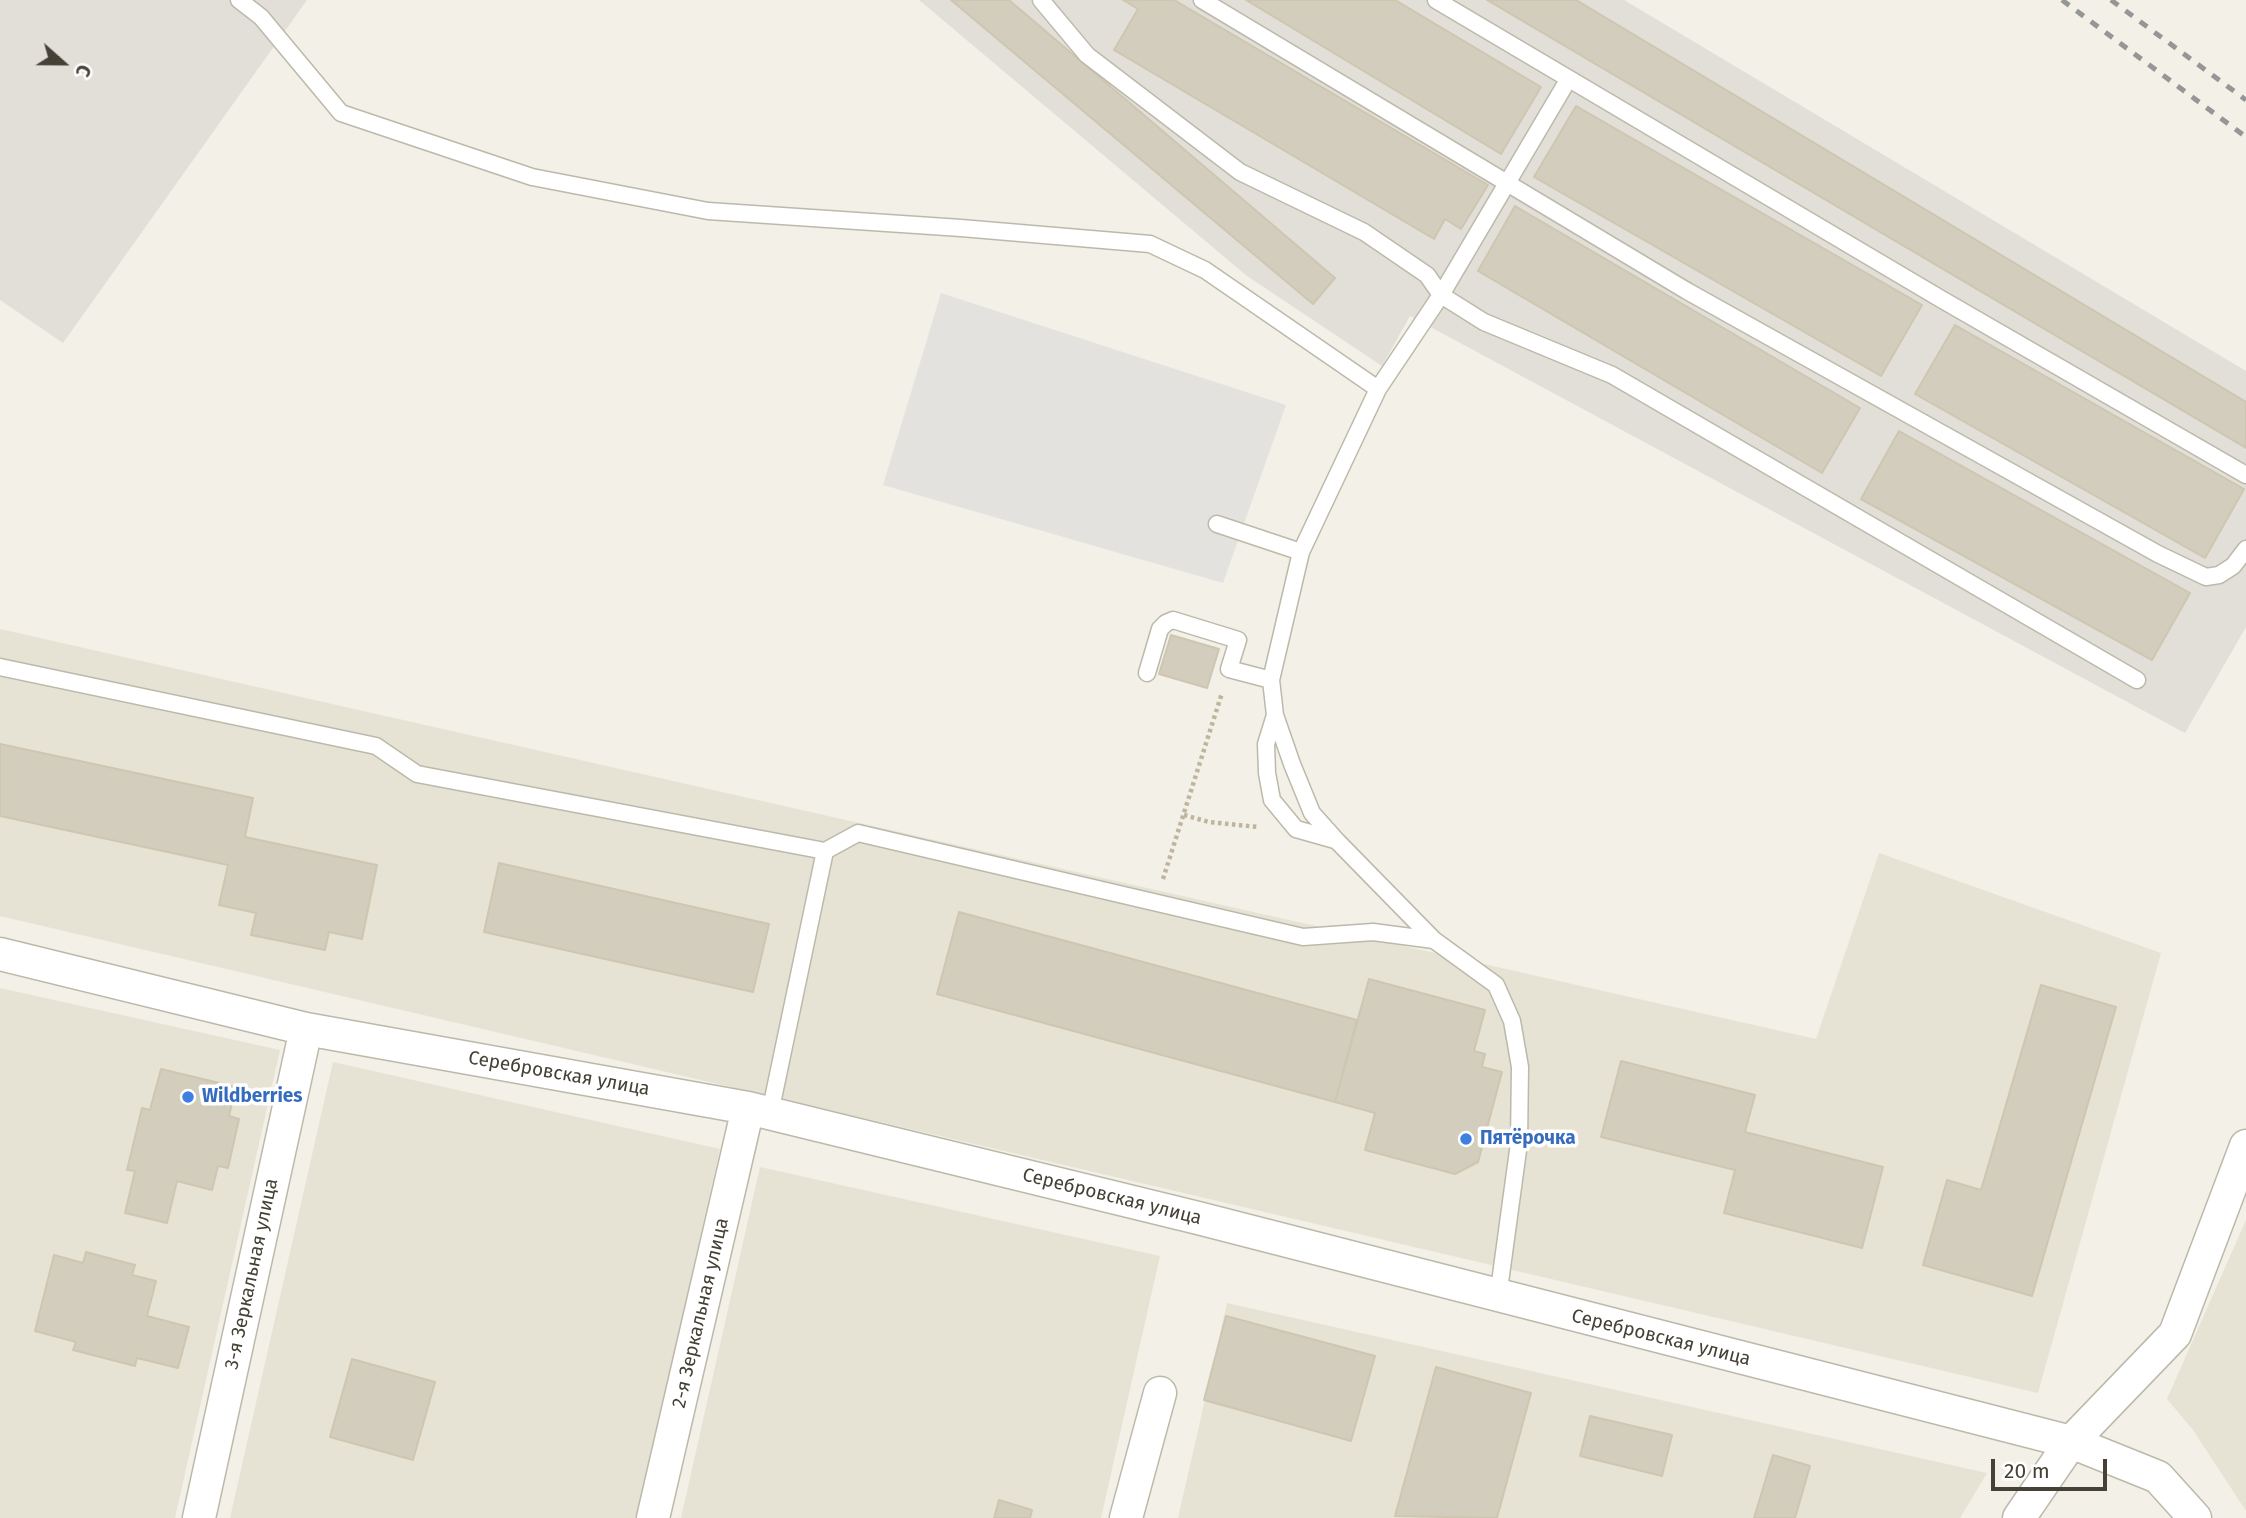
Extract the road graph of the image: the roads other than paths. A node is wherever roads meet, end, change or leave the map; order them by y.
1 (239, 0) edge
2 (1041, 0) edge
3 (1202, 0) edge
4 (1436, 0) edge
5 (1568, 80) junction
6 (1506, 183) junction
7 (1441, 295) junction
8 (1378, 389) junction
9 (2246, 475) edge
10 (1217, 524) dead end
11 (2246, 549) edge
12 (1301, 552) junction
13 (0, 667) edge
14 (1147, 673) dead end
15 (1271, 680) junction
16 (2137, 680) dead end
17 (1275, 715) junction
18 (1337, 841) junction
19 (825, 851) junction
20 (1434, 940) junction
21 (0, 954) edge
22 (306, 1029) junction
23 (759, 1110) junction
24 (2246, 1146) edge
25 (1498, 1297) junction
26 (1160, 1393) dead end
27 (2071, 1443) junction
28 (200, 1518) edge
29 (653, 1518) edge
30 (1126, 1518) edge
31 (2019, 1518) edge
32 (2195, 1518) edge

1 - 8 lane
2 - 7 lane
3 - 6 lane
4 - 5 lane
5 - 6 lane
5 - 9 lane
6 - 7 lane
6 - 11 lane
7 - 8 lane
7 - 16 lane
8 - 12 lane
10 - 12 lane
12 - 15 lane
13 - 19 lane
14 - 15 lane
15 - 17 lane
17 - 18 lane
17 - 18 lane
18 - 20 lane
19 - 20 lane
19 - 23 lane
20 - 25 lane
21 - 22 street, Серебровская улица
22 - 23 street, Серебровская улица
22 - 28 street, 3-я Зеркальная улица
23 - 25 street, Серебровская улица
23 - 29 street, 2-я Зеркальная улица
24 - 27 street
25 - 27 street, Серебровская улица
26 - 30 street
27 - 31 street
27 - 32 street, Серебровская улица

